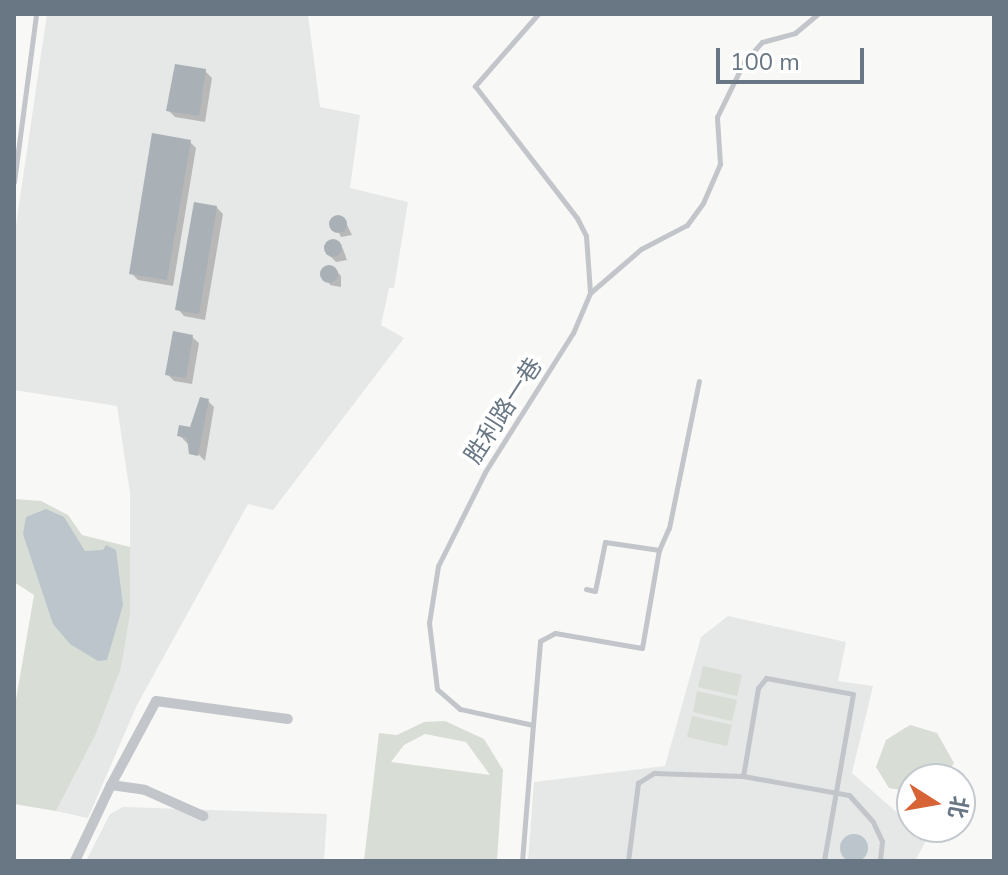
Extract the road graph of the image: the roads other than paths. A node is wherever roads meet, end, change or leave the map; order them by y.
1 (36, 14) edge
2 (538, 14) edge
3 (818, 14) edge
4 (14, 182) edge
5 (590, 293) junction
6 (699, 381) dead end
7 (659, 550) junction
8 (586, 589) dead end
9 (288, 719) dead end
10 (533, 725) junction
11 (743, 776) junction
12 (111, 785) junction
13 (837, 792) junction
14 (203, 816) dead end
15 (75, 861) edge
16 (522, 861) edge
17 (628, 861) edge
18 (824, 861) edge
19 (880, 861) edge

1 - 4 lane
2 - 5 lane
3 - 5 lane, 胜利路一巷
5 - 10 lane, 胜利路一巷
6 - 7 lane
7 - 8 lane
7 - 10 lane
9 - 12 street
10 - 16 lane
11 - 13 lane
11 - 13 lane
11 - 17 lane
12 - 14 street
12 - 15 street
13 - 18 lane
13 - 19 lane

